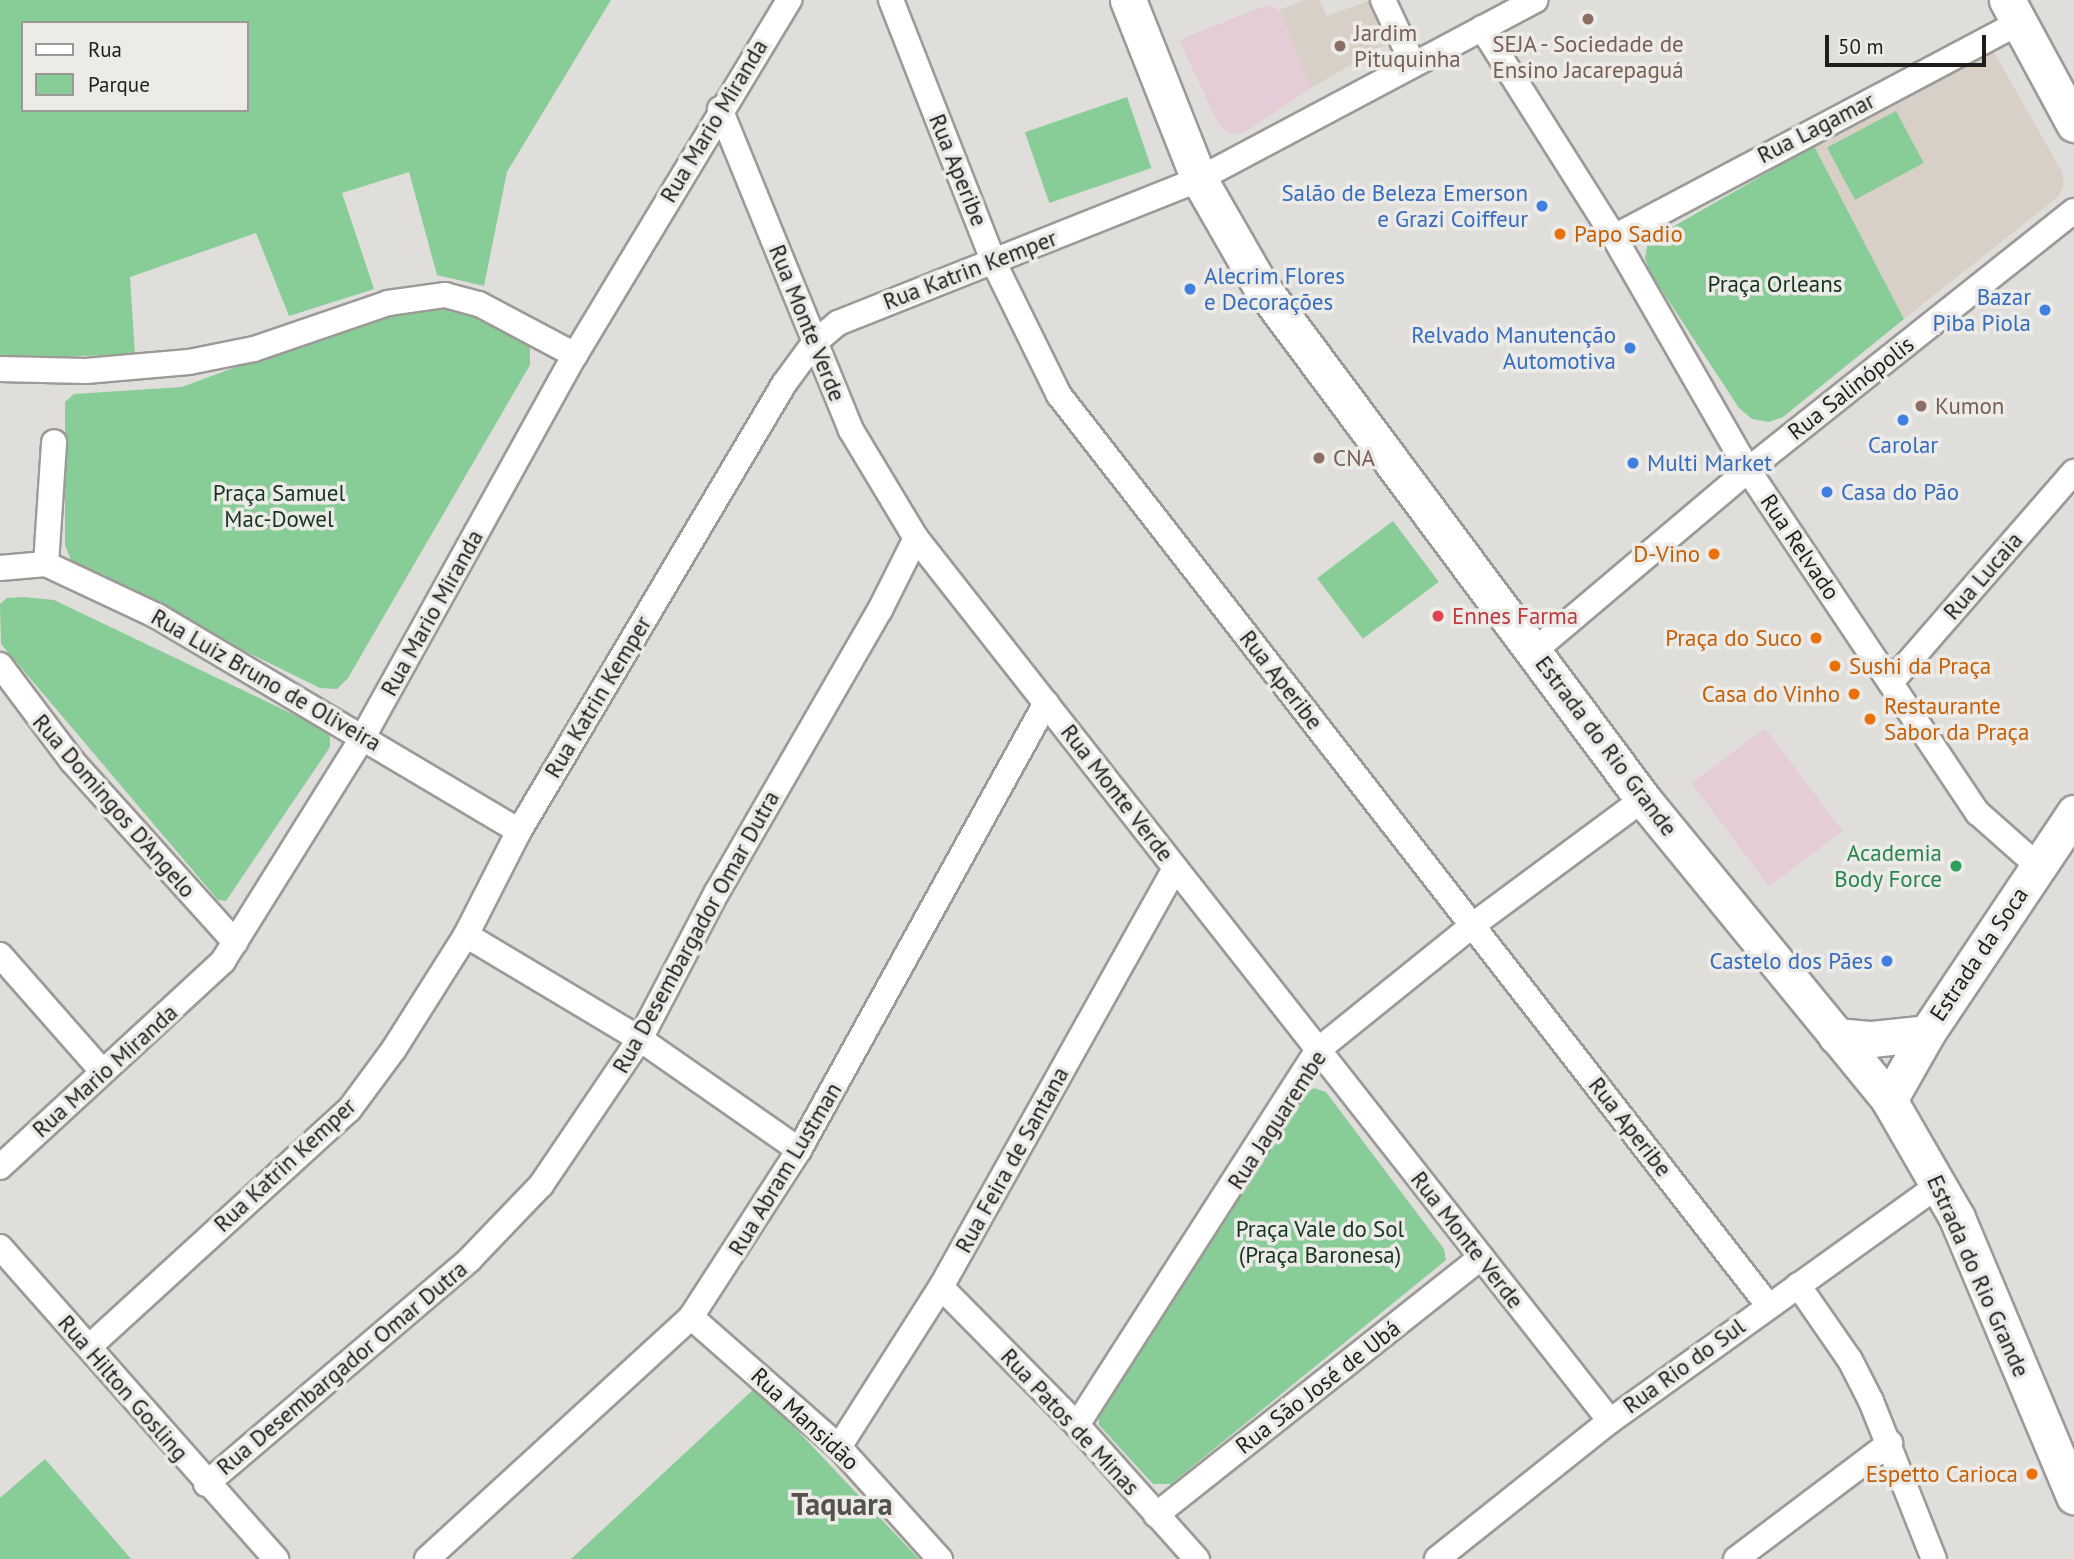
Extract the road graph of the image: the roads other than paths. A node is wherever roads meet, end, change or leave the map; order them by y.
1 (789, 0) edge
2 (891, 0) edge
3 (1128, 0) edge
4 (1383, 0) edge
5 (1535, 0) edge
6 (2013, 11) edge
7 (1482, 28) junction
8 (1413, 64) junction
9 (720, 109) junction
10 (2074, 124) edge
11 (1199, 179) junction
12 (2074, 211) edge
13 (1614, 237) junction
14 (994, 262) junction
15 (814, 343) junction
16 (575, 355) junction
17 (0, 369) edge
18 (54, 442) dead end
19 (1748, 470) junction
20 (2074, 472) edge
21 (916, 538) junction
22 (46, 564) junction
23 (0, 568) edge
24 (1534, 651) junction
25 (0, 665) edge
26 (1892, 681) junction
27 (1046, 703) junction
28 (363, 737) junction
29 (1643, 799) junction
30 (2074, 813) edge
31 (519, 831) junction
32 (2038, 866) junction
33 (1175, 868) junction
34 (1473, 925) junction
35 (466, 935) junction
36 (235, 942) junction
37 (0, 955) edge
38 (1927, 1033) junction
39 (1836, 1036) junction
40 (640, 1040) junction
41 (1318, 1050) junction
42 (102, 1071) junction
43 (1889, 1100) junction
44 (799, 1150) junction
45 (0, 1167) edge
46 (1939, 1185) junction
47 (0, 1247) edge
48 (1480, 1258) junction
49 (1798, 1284) junction
50 (941, 1287) junction
51 (1768, 1305) junction
52 (691, 1317) junction
53 (89, 1348) junction
54 (1610, 1421) junction
55 (1077, 1425) junction
56 (1890, 1443) junction
57 (839, 1447) junction
58 (206, 1484) junction
59 (2074, 1496) edge
60 (1156, 1515) junction
61 (276, 1559) edge
62 (427, 1559) edge
63 (940, 1559) edge
64 (1197, 1559) edge
65 (1437, 1559) edge
66 (1736, 1559) edge
67 (1934, 1559) edge

1 - 9 street, Rua Mario Miranda
2 - 14 street, Rua Aperibe
3 - 11 main road, Estrada do Rio Grande
4 - 8 street
5 - 7 street, Rua Katrin Kemper
6 - 10 main road
6 - 13 street, Rua Lagamar
7 - 8 street, Rua Katrin Kemper
7 - 13 street, Rua Relvado
8 - 11 street, Rua Katrin Kemper
9 - 15 street, Rua Monte Verde
9 - 16 street, Rua Mario Miranda
11 - 14 street, Rua Katrin Kemper
11 - 24 main road, Estrada do Rio Grande
12 - 19 street, Rua Salinópolis
13 - 19 street, Rua Relvado
14 - 15 street, Rua Katrin Kemper
14 - 34 street, Rua Aperibe
15 - 21 street, Rua Monte Verde
15 - 31 street, Rua Katrin Kemper
16 - 17 street
16 - 28 street, Rua Mario Miranda
18 - 22 street
19 - 24 street, Rua Salinópolis
19 - 26 street, Rua Relvado
20 - 26 street, Rua Lucaia
21 - 27 street, Rua Monte Verde
21 - 40 street, Rua Desembargador Omar Dutra
22 - 23 street, Rua Luiz Bruno de Oliveira
22 - 28 street, Rua Luiz Bruno de Oliveira
24 - 29 main road, Estrada do Rio Grande
25 - 36 street, Rua Domingos D'Angelo
26 - 32 street, Rua Relvado
27 - 33 street, Rua Monte Verde
27 - 44 street, Rua Abram Lustman
28 - 31 street, Rua Luiz Bruno de Oliveira
28 - 36 street, Rua Mario Miranda
29 - 34 street, Rua Jaguarembe
29 - 39 main road, Estrada do Rio Grande
30 - 32 main road, Estrada da Soca
31 - 35 street, Rua Katrin Kemper
32 - 38 main road, Estrada da Soca
33 - 41 street, Rua Monte Verde
33 - 50 street, Rua Feira de Santana
34 - 41 street, Rua Jaguarembe
34 - 51 street, Rua Aperibe
35 - 40 street
35 - 53 street, Rua Katrin Kemper
36 - 42 street, Rua Mario Miranda
37 - 42 street
38 - 39 main road
38 - 43 main road, Estrada da Soca
39 - 43 main road, Estrada do Rio Grande
40 - 44 street
40 - 58 street, Rua Desembargador Omar Dutra
41 - 48 street, Rua Monte Verde
41 - 55 street, Rua Jaguarembe
42 - 45 street, Rua Mario Miranda
43 - 46 main road, Estrada do Rio Grande
44 - 52 street, Rua Abram Lustman
46 - 49 street, Rua Rio do Sul
46 - 59 main road, Estrada do Rio Grande
47 - 53 street, Rua Hilton Gosling
48 - 54 street, Rua Monte Verde
48 - 60 street, Rua São José de Ubá
49 - 51 street, Rua Rio do Sul
49 - 56 street
50 - 55 street, Rua Patos de Minas
50 - 57 street, Rua Feira de Santana
51 - 54 street, Rua Rio do Sul
52 - 57 street, Rua Mansidão
52 - 62 street, Rua Abram Lustman
53 - 58 street, Rua Hilton Gosling
54 - 65 street, Rua Rio do Sul
55 - 60 street, Rua Patos de Minas
56 - 66 street
56 - 67 street
57 - 63 street, Rua Mansidão
58 - 61 street, Rua Hilton Gosling
60 - 64 street, Rua Patos de Minas

